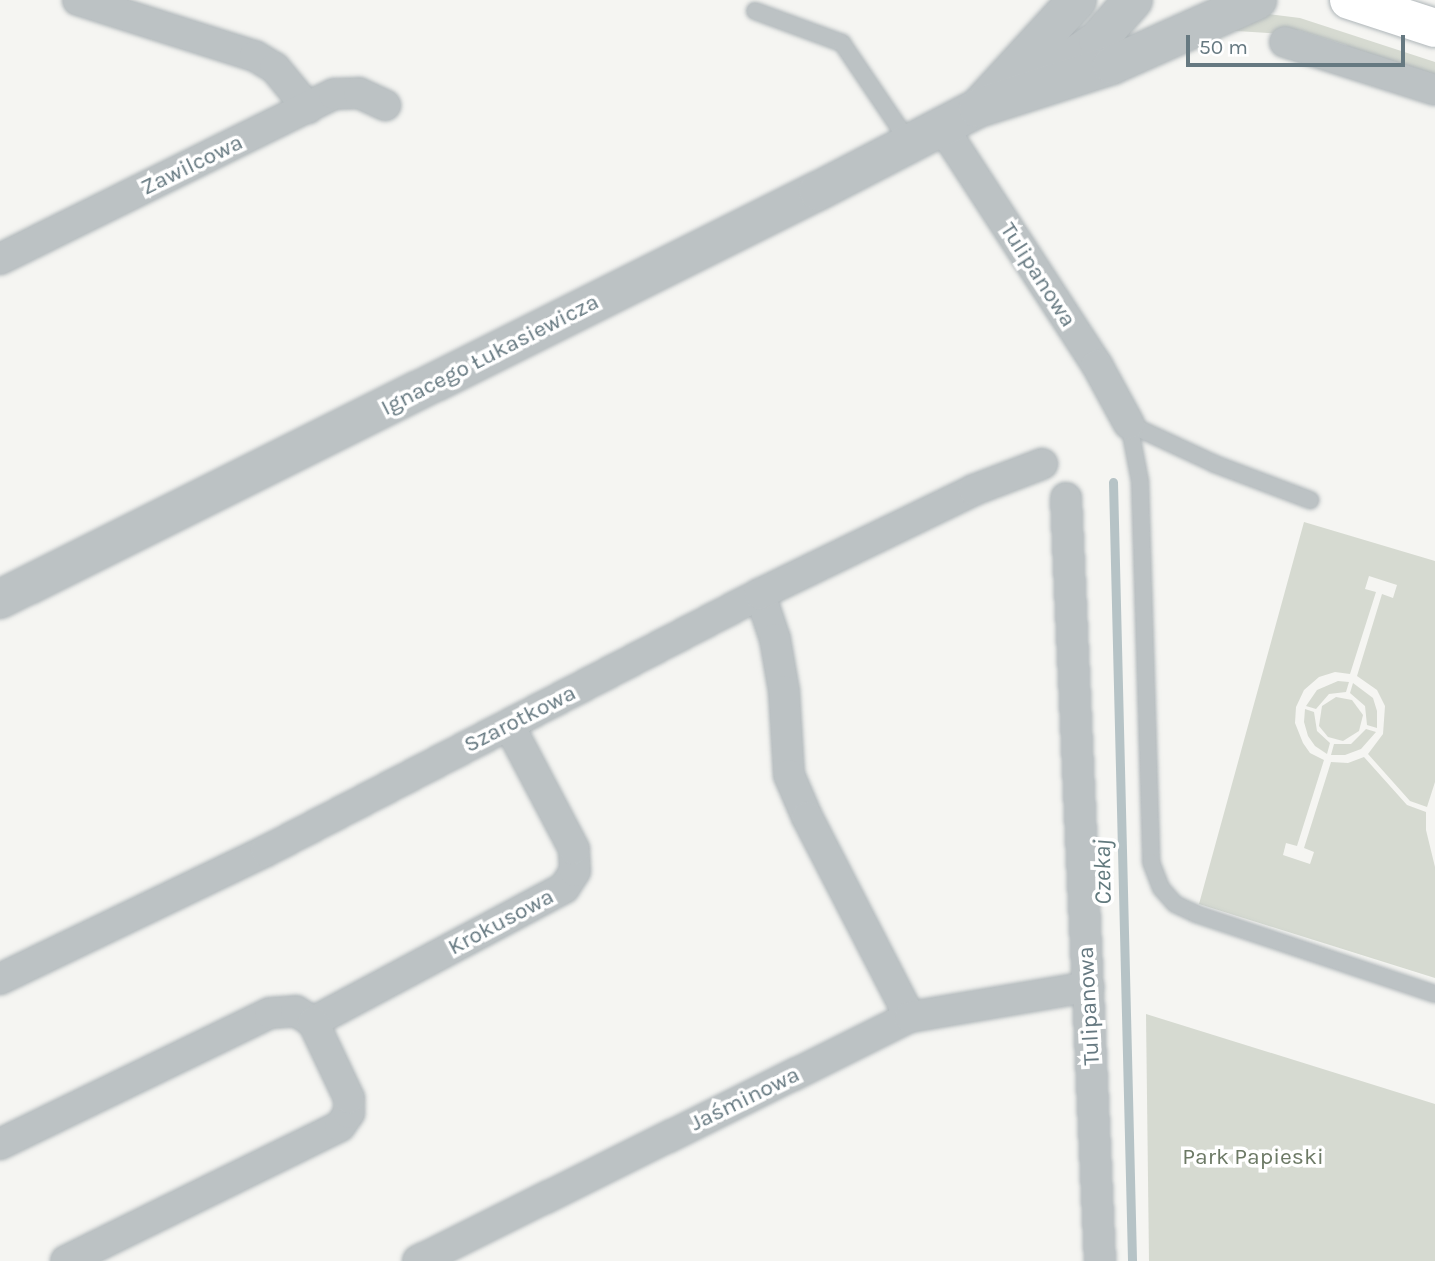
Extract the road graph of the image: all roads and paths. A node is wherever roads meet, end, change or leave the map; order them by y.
1 (78, 0) edge
2 (1054, 0) edge
3 (1077, 0) edge
4 (1133, 0) edge
5 (1257, 0) edge
6 (1349, 0) edge
7 (754, 11) dead end
8 (1435, 28) edge
9 (1040, 41) junction
10 (1285, 42) dead end
11 (1435, 90) edge
12 (1014, 98) junction
13 (385, 106) dead end
14 (308, 108) junction
15 (978, 108) junction
16 (927, 136) junction
17 (0, 259) edge
18 (1129, 424) junction
19 (1042, 464) dead end
20 (1066, 498) dead end
21 (1310, 500) dead end
22 (760, 594) junction
23 (0, 599) edge
24 (509, 725) junction
25 (0, 979) edge
26 (1088, 987) junction
27 (1435, 994) edge
28 (911, 1017) junction
29 (313, 1022) junction
30 (0, 1144) edge
31 (66, 1261) edge
32 (418, 1261) edge
33 (1100, 1261) edge

1 - 14 street
2 - 9 street
3 - 9 street
4 - 12 street
5 - 12 street
6 - 8 main road
7 - 16 lane
9 - 15 street
10 - 11 street
12 - 15 street
13 - 14 street, Zawilcowa
14 - 17 street, Zawilcowa
15 - 16 street, Ignacego Łukasiewicza
16 - 18 street, Tulipanowa
16 - 23 street, Ignacego Łukasiewicza
18 - 21 lane
18 - 27 lane
19 - 22 street, Szarotkowa
20 - 26 street, Tulipanowa
22 - 24 street, Szarotkowa
22 - 28 street
24 - 25 street, Szarotkowa
24 - 29 street, Krokusowa
26 - 28 street, Jaśminowa
26 - 33 street, Tulipanowa
28 - 32 street, Jaśminowa
29 - 30 street
29 - 31 street

